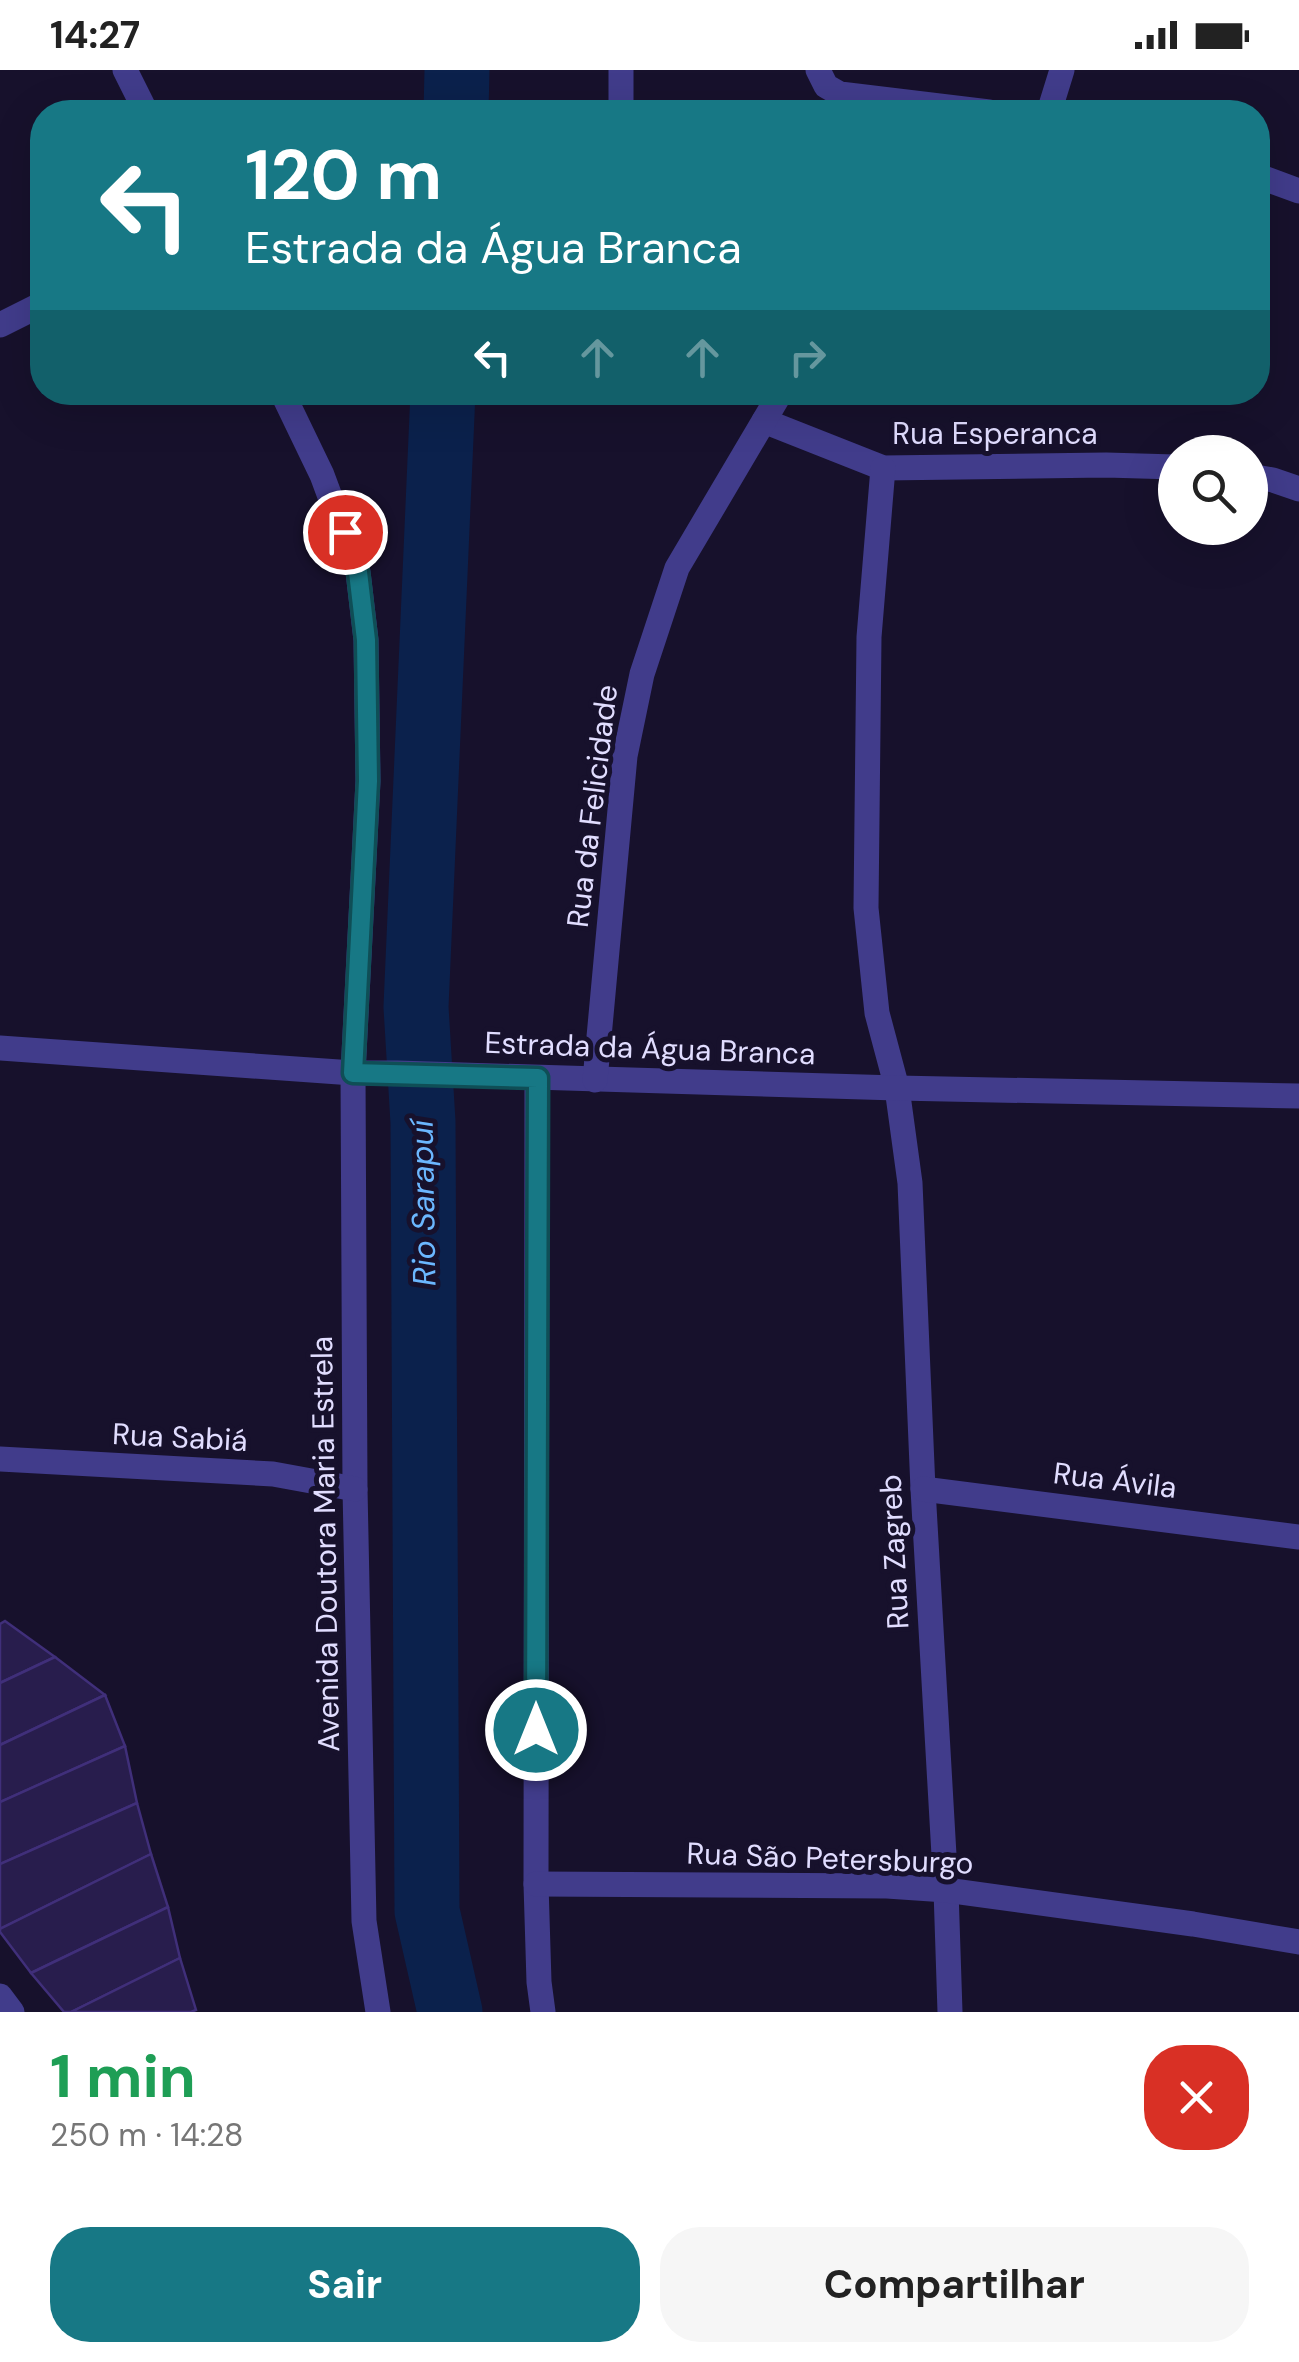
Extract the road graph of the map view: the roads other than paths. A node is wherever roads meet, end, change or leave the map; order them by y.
1 (125, 70) edge
2 (621, 70) edge
3 (818, 70) edge
4 (1062, 70) edge
5 (140, 100) edge
6 (620, 100) edge
7 (882, 100) edge
8 (1053, 100) edge
9 (1270, 181) edge
10 (1299, 192) edge
11 (30, 310) edge
12 (0, 324) edge
13 (288, 405) edge
14 (773, 405) edge
15 (764, 421) junction
16 (1158, 467) edge
17 (883, 468) junction
18 (1268, 479) edge
19 (1299, 489) edge
20 (0, 1048) edge
21 (353, 1073) junction
22 (538, 1078) junction
23 (595, 1080) junction
24 (897, 1088) junction
25 (1299, 1096) edge
26 (0, 1459) edge
27 (355, 1489) junction
28 (923, 1489) junction
29 (1299, 1537) edge
30 (536, 1884) junction
31 (946, 1890) junction
32 (1299, 1942) edge
33 (0, 1996) edge
34 (12, 2012) edge
35 (378, 2012) edge
36 (543, 2012) edge
37 (950, 2012) edge

1 - 5 street
2 - 6 street
3 - 7 street
4 - 8 street
9 - 10 street
11 - 12 street
13 - 21 street, Avenida Doutora Maria Estrela
14 - 15 street, Rua da Felicidade
15 - 17 street, Rua Esperanca
15 - 23 street, Rua da Felicidade
16 - 17 street, Rua Esperanca
17 - 24 street, Rua Zagreb
18 - 19 street
20 - 21 street, Estrada da Água Branca
21 - 22 street, Estrada da Água Branca
21 - 27 street, Avenida Doutora Maria Estrela
22 - 23 street, Estrada da Água Branca
22 - 30 street
23 - 24 street, Estrada da Água Branca
24 - 25 street, Estrada da Água Branca
24 - 28 street, Rua Zagreb
26 - 27 street, Rua Sabiá
27 - 35 street, Avenida Doutora Maria Estrela
28 - 29 street, Rua Ávila
28 - 31 street, Rua Zagreb
30 - 31 street, Rua São Petersburgo
30 - 36 street
31 - 32 street, Rua São Petersburgo
31 - 37 street, Rua Zagreb
33 - 34 street

